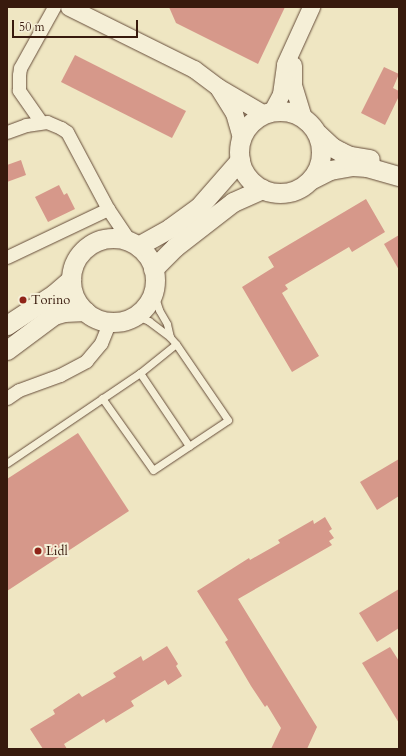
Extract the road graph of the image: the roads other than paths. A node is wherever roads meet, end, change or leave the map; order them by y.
1 (54, 7) edge
2 (69, 7) edge
3 (312, 7) edge
4 (291, 49) junction
5 (20, 68) junction
6 (7, 80) edge
7 (218, 87) junction
8 (268, 113) junction
9 (303, 117) junction
10 (41, 122) junction
11 (7, 132) edge
12 (318, 134) junction
13 (241, 137) junction
14 (240, 160) junction
15 (399, 166) edge
16 (399, 176) edge
17 (312, 178) junction
18 (262, 189) junction
19 (108, 209) junction
20 (134, 244) junction
21 (7, 257) edge
22 (153, 269) junction
23 (71, 279) junction
24 (153, 291) junction
25 (85, 311) junction
26 (135, 315) junction
27 (110, 321) junction
28 (7, 325) edge
29 (170, 337) junction
30 (176, 344) junction
31 (7, 350) edge
32 (140, 373) junction
33 (7, 398) edge
34 (102, 398) junction
35 (189, 446) junction
36 (7, 463) edge

1 - 5 street
2 - 7 street
3 - 4 street
4 - 8 street
4 - 9 street
5 - 6 street
5 - 10 street
7 - 8 street
7 - 13 street
8 - 9 main road
8 - 13 main road
9 - 12 main road
10 - 11 street
10 - 19 street
12 - 15 main road
12 - 17 main road
13 - 14 main road
14 - 18 main road
14 - 20 main road
16 - 17 main road
17 - 18 main road
18 - 22 main road
19 - 20 street
19 - 21 street
20 - 22 main road
20 - 23 main road
22 - 24 main road
23 - 25 main road
23 - 28 main road
24 - 26 main road
24 - 29 lane
25 - 27 main road
25 - 31 main road
26 - 27 main road
26 - 29 lane
27 - 33 street
29 - 30 lane
30 - 32 lane
30 - 35 lane
32 - 34 lane
32 - 35 lane
34 - 35 lane
34 - 36 lane

